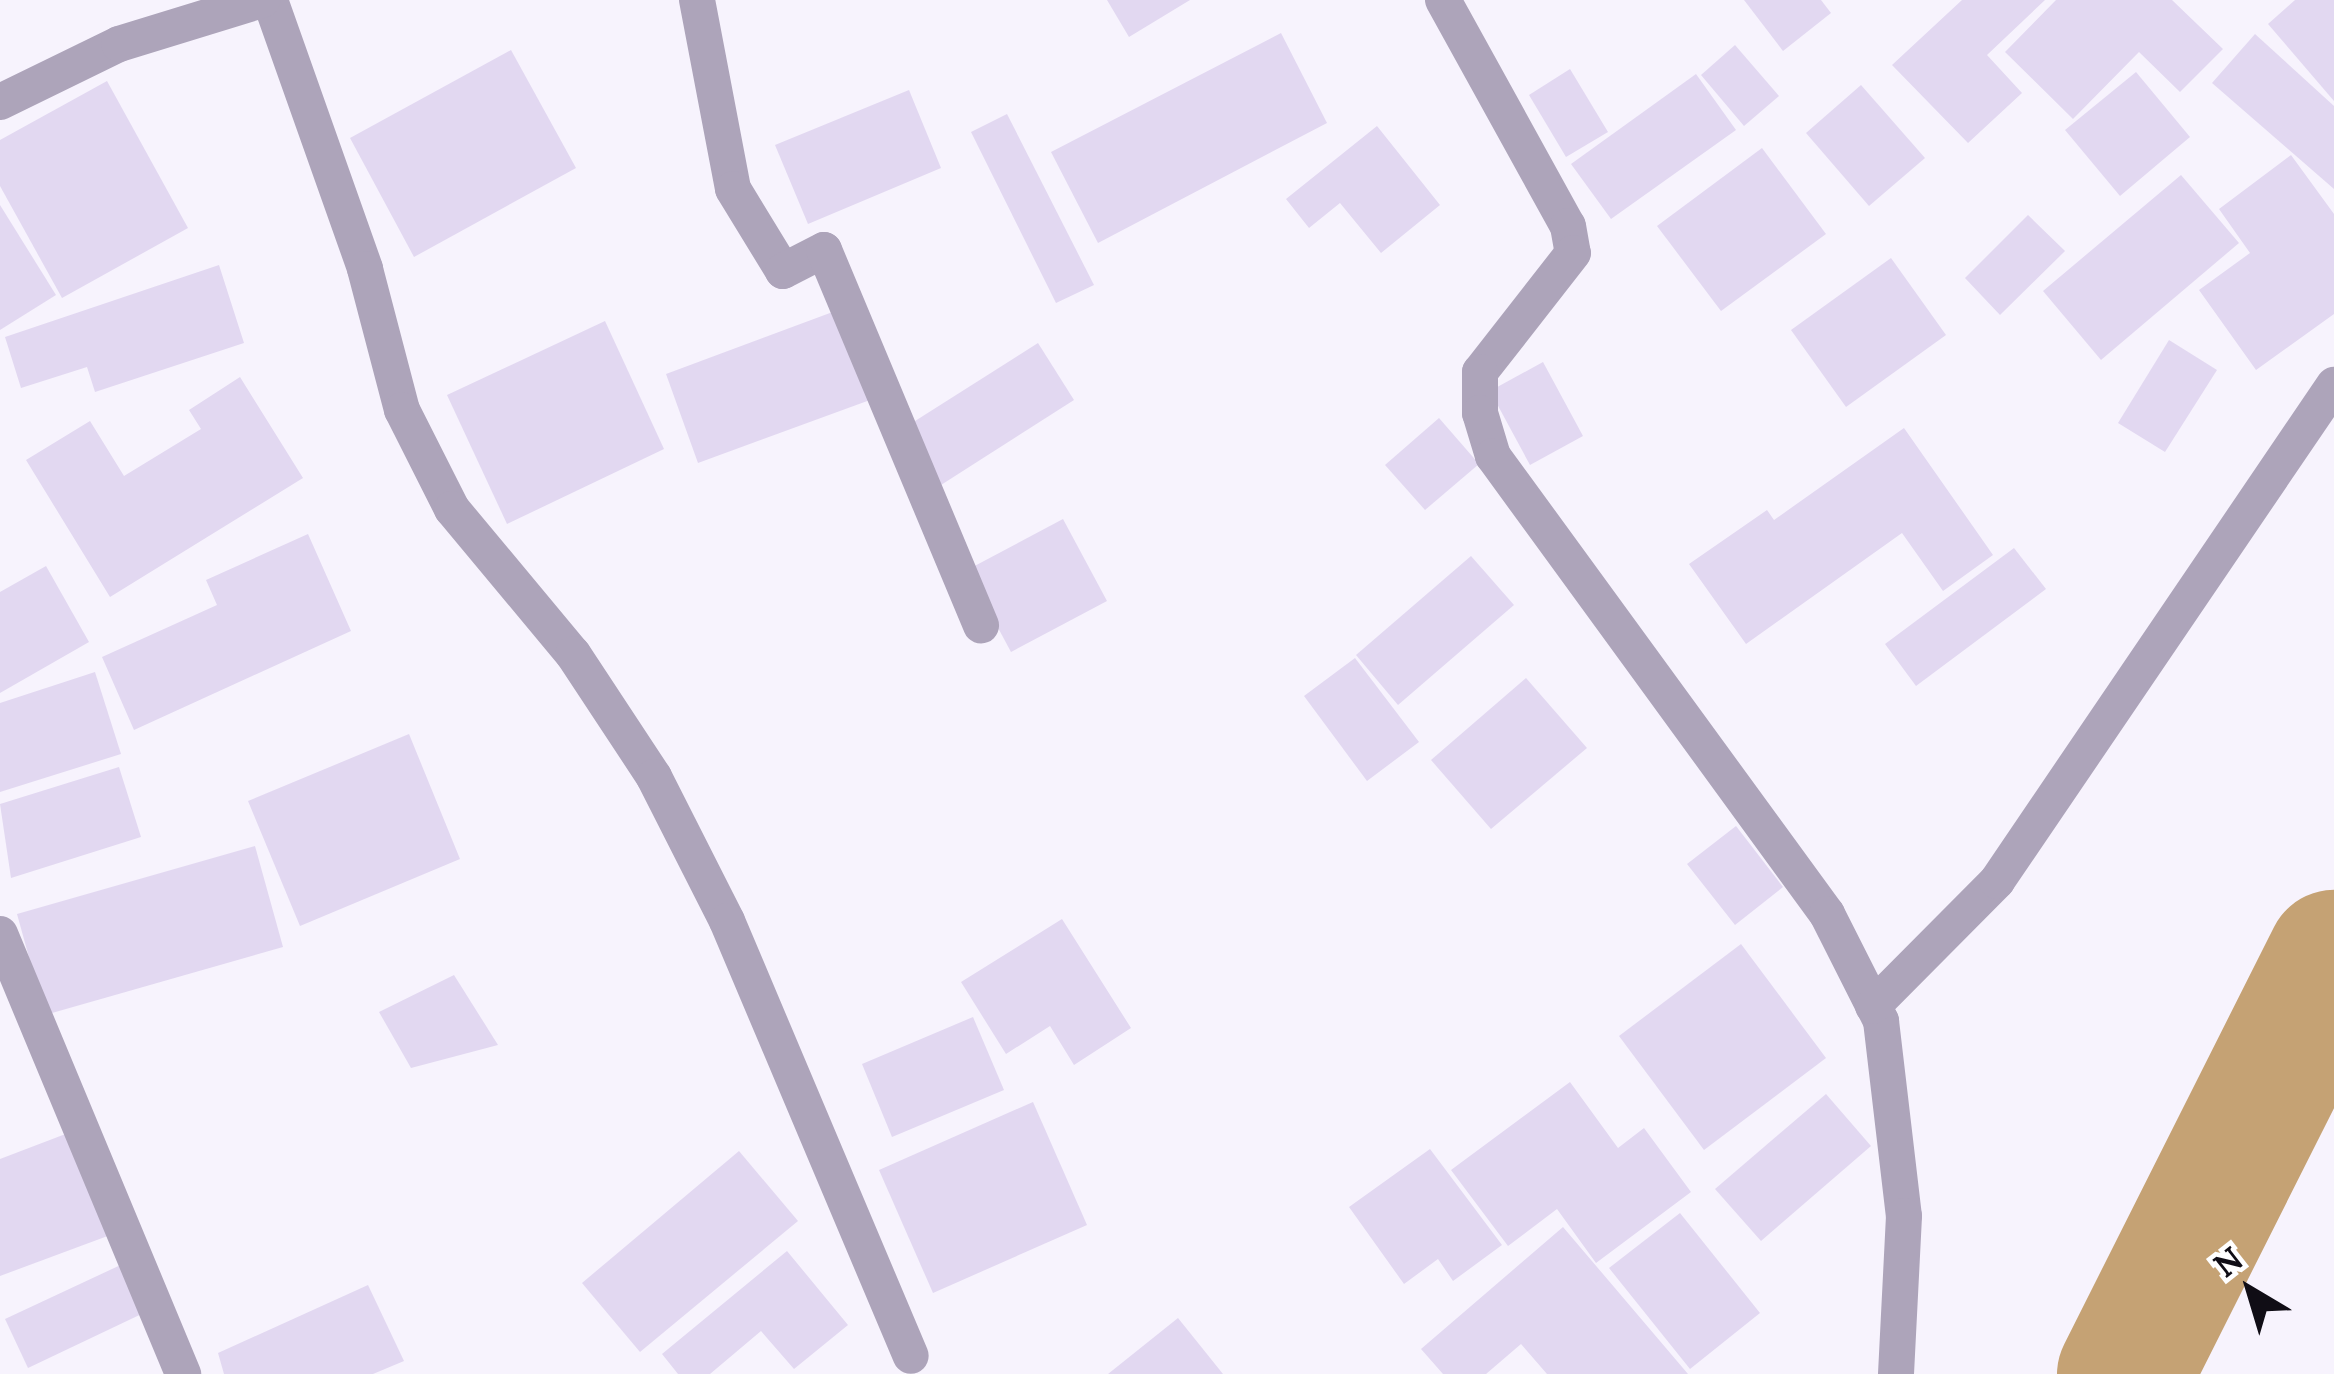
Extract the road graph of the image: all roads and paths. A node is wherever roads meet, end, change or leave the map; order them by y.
1 (266, 0) edge
2 (697, 0) edge
3 (1443, 0) edge
4 (0, 102) edge
5 (2334, 385) edge
6 (981, 625) dead end
7 (0, 934) edge
8 (1873, 1006) junction
9 (911, 1356) dead end
10 (183, 1374) edge
11 (1896, 1374) edge

1 - 4 street
1 - 9 street
2 - 6 street
3 - 8 street
5 - 8 street
7 - 10 street
8 - 11 street

